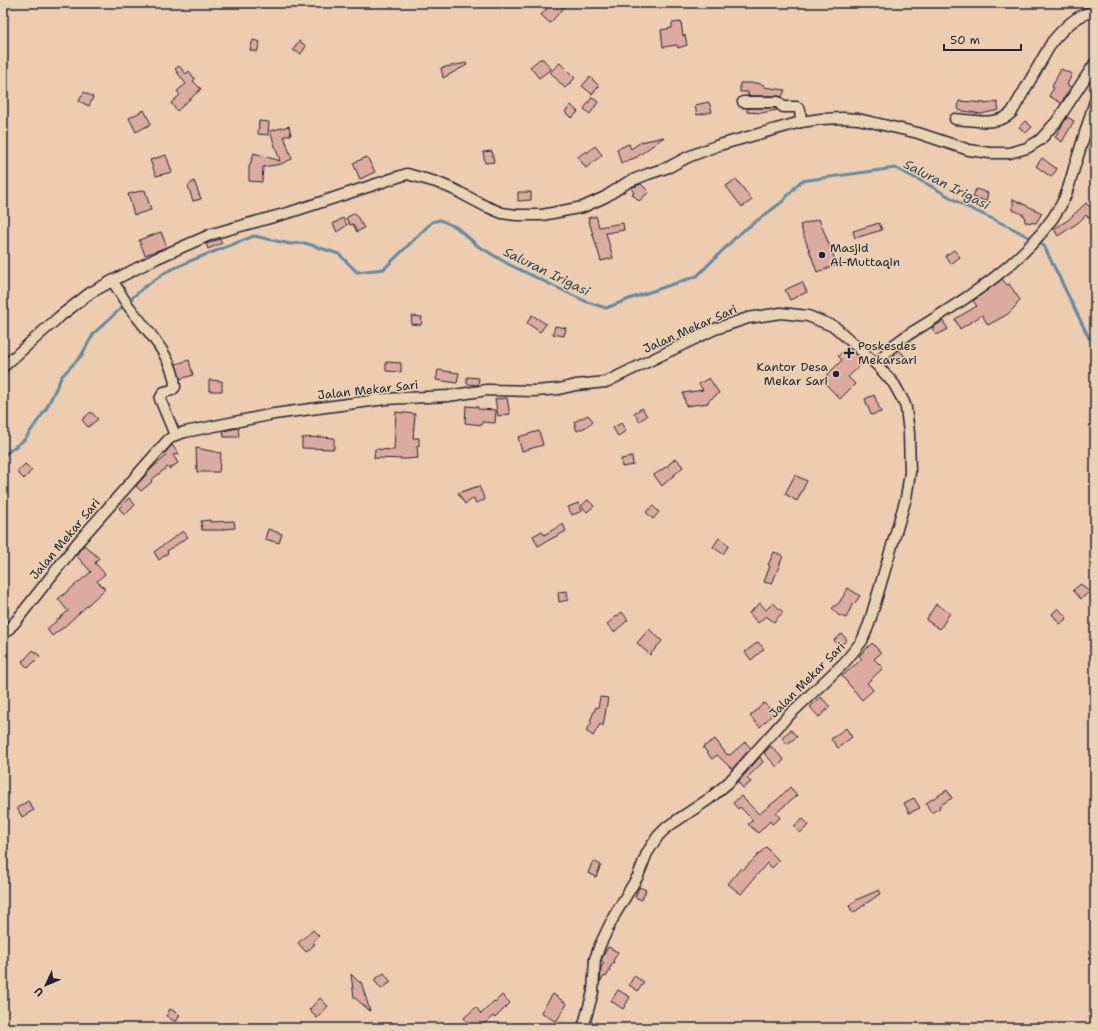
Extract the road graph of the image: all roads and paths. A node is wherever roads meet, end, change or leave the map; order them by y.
1 (1095, 12) edge
2 (1095, 63) edge
3 (1095, 101) edge
4 (743, 102) dead end
5 (955, 119) dead end
6 (801, 122) junction
7 (112, 280) junction
8 (876, 364) junction
9 (3, 367) edge
10 (175, 435) junction
11 (3, 635) edge
12 (583, 1028) edge

1 - 5 street
2 - 6 street
3 - 8 street
4 - 6 street
6 - 7 street
7 - 9 street
7 - 10 street
8 - 10 street, Jalan Mekar Sari
8 - 12 street, Jalan Mekar Sari
10 - 11 street, Jalan Mekar Sari

